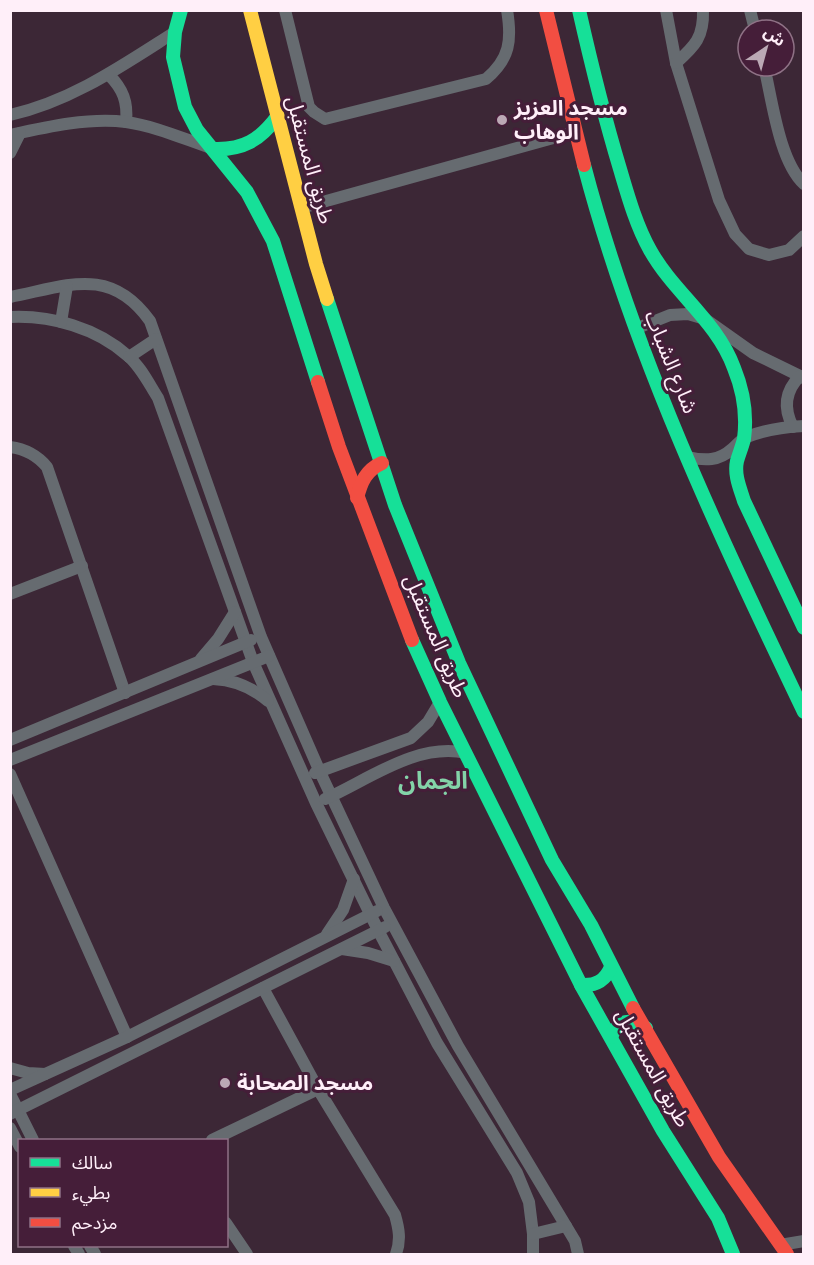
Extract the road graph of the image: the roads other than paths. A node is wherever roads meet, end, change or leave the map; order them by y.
1 (189, 10) edge
2 (285, 10) edge
3 (507, 10) edge
4 (546, 10) edge
5 (579, 10) edge
6 (666, 10) edge
7 (703, 10) edge
8 (248, 12) edge
9 (178, 21) edge
10 (676, 63) junction
11 (109, 75) junction
12 (767, 78) edge
13 (14, 112) edge
14 (277, 117) junction
15 (126, 122) junction
16 (575, 132) junction
17 (15, 134) edge
18 (214, 149) junction
19 (10, 153) edge
20 (804, 184) edge
21 (301, 208) junction
22 (804, 236) edge
23 (67, 286) junction
24 (10, 297) edge
25 (10, 317) edge
26 (705, 319) junction
27 (61, 322) junction
28 (635, 328) junction
29 (156, 339) junction
30 (129, 357) junction
31 (802, 377) edge
32 (798, 426) edge
33 (744, 437) junction
34 (10, 447) edge
35 (688, 457) junction
36 (382, 463) junction
37 (357, 498) junction
38 (82, 566) junction
39 (10, 594) edge
40 (235, 612) junction
41 (804, 628) edge
42 (261, 637) junction
43 (246, 643) junction
44 (269, 656) junction
45 (253, 662) junction
46 (197, 663) junction
47 (209, 678) junction
48 (125, 693) junction
49 (440, 702) junction
50 (271, 704) junction
51 (804, 712) edge
52 (67, 717) junction
53 (74, 734) junction
54 (10, 740) edge
55 (466, 753) junction
56 (10, 760) edge
57 (320, 772) junction
58 (10, 774) edge
59 (305, 777) junction
60 (332, 796) junction
61 (316, 803) junction
62 (354, 879) junction
63 (384, 908) junction
64 (370, 915) junction
65 (392, 923) junction
66 (378, 930) junction
67 (325, 937) junction
68 (341, 949) junction
69 (394, 961) junction
70 (611, 967) junction
71 (581, 985) junction
72 (263, 988) junction
73 (189, 1005) junction
74 (197, 1021) junction
75 (646, 1028) junction
76 (127, 1037) junction
77 (611, 1037) junction
78 (10, 1068) edge
79 (46, 1074) junction
80 (318, 1089) junction
81 (10, 1092) edge
82 (14, 1113) edge
83 (10, 1128) edge
84 (32, 1139) edge
85 (214, 1139) edge
86 (18, 1143) edge
87 (228, 1226) edge
88 (566, 1226) junction
89 (533, 1234) junction
90 (804, 1241) edge
91 (784, 1250) edge
92 (247, 1254) edge
93 (396, 1254) edge
94 (533, 1254) edge
95 (578, 1254) edge
96 (733, 1254) edge

1 - 9 main road
2 - 3 street
4 - 16 main road, شارع الشباب
5 - 26 main road, شارع الشباب
6 - 10 street
7 - 10 street
8 - 14 main road, طريق المستقبل
9 - 11 street
9 - 18 main road, طريق المستقبل
10 - 22 street
11 - 13 street
11 - 15 street
12 - 20 street
14 - 18 main road
14 - 21 main road, طريق المستقبل
15 - 17 street
15 - 18 street
16 - 21 street
16 - 28 main road, شارع الشباب
17 - 19 street
18 - 37 main road, طريق المستقبل
21 - 36 main road, طريق المستقبل
23 - 24 street
23 - 27 street
23 - 29 street
25 - 27 street
26 - 28 street
26 - 31 street
26 - 33 main road, شارع الشباب
27 - 30 street
28 - 35 main road, شارع الشباب
29 - 30 street
29 - 42 street
30 - 40 street
31 - 32 street
32 - 33 street
33 - 35 street
33 - 41 main road, شارع الشباب
34 - 38 street
35 - 51 main road, شارع الشباب
36 - 37 main road
36 - 70 main road, طريق المستقبل
37 - 49 main road, طريق المستقبل
38 - 39 street
38 - 48 street
40 - 43 street
40 - 46 street
42 - 43 street
42 - 44 street
43 - 45 street
43 - 46 street
44 - 45 street
44 - 57 street
45 - 47 street
45 - 50 street
46 - 48 street
47 - 50 street
47 - 53 street
48 - 52 street
49 - 55 main road, طريق المستقبل
49 - 57 street
50 - 59 street
52 - 53 street
52 - 54 street
53 - 56 street
55 - 60 street
55 - 71 main road, طريق المستقبل
57 - 59 street
57 - 60 street
58 - 76 street
59 - 61 street
60 - 61 street
60 - 63 street
61 - 62 street
62 - 64 street
62 - 67 street
63 - 64 street
63 - 65 street
64 - 66 street
64 - 67 street
65 - 66 street
65 - 88 street
66 - 68 street
66 - 69 street
67 - 73 street
68 - 69 street
68 - 72 street
69 - 89 street
70 - 71 main road
70 - 75 main road, طريق المستقبل
71 - 77 main road, طريق المستقبل
72 - 74 street
72 - 80 street
73 - 74 street
73 - 76 street
74 - 82 street
75 - 77 main road
75 - 91 main road, طريق المستقبل
76 - 79 street
77 - 96 main road, طريق المستقبل
78 - 79 street
79 - 81 street
80 - 85 street
80 - 93 street
81 - 82 street
82 - 84 street
83 - 86 street
87 - 92 street
88 - 89 street
88 - 95 street
89 - 94 street
90 - 91 street

